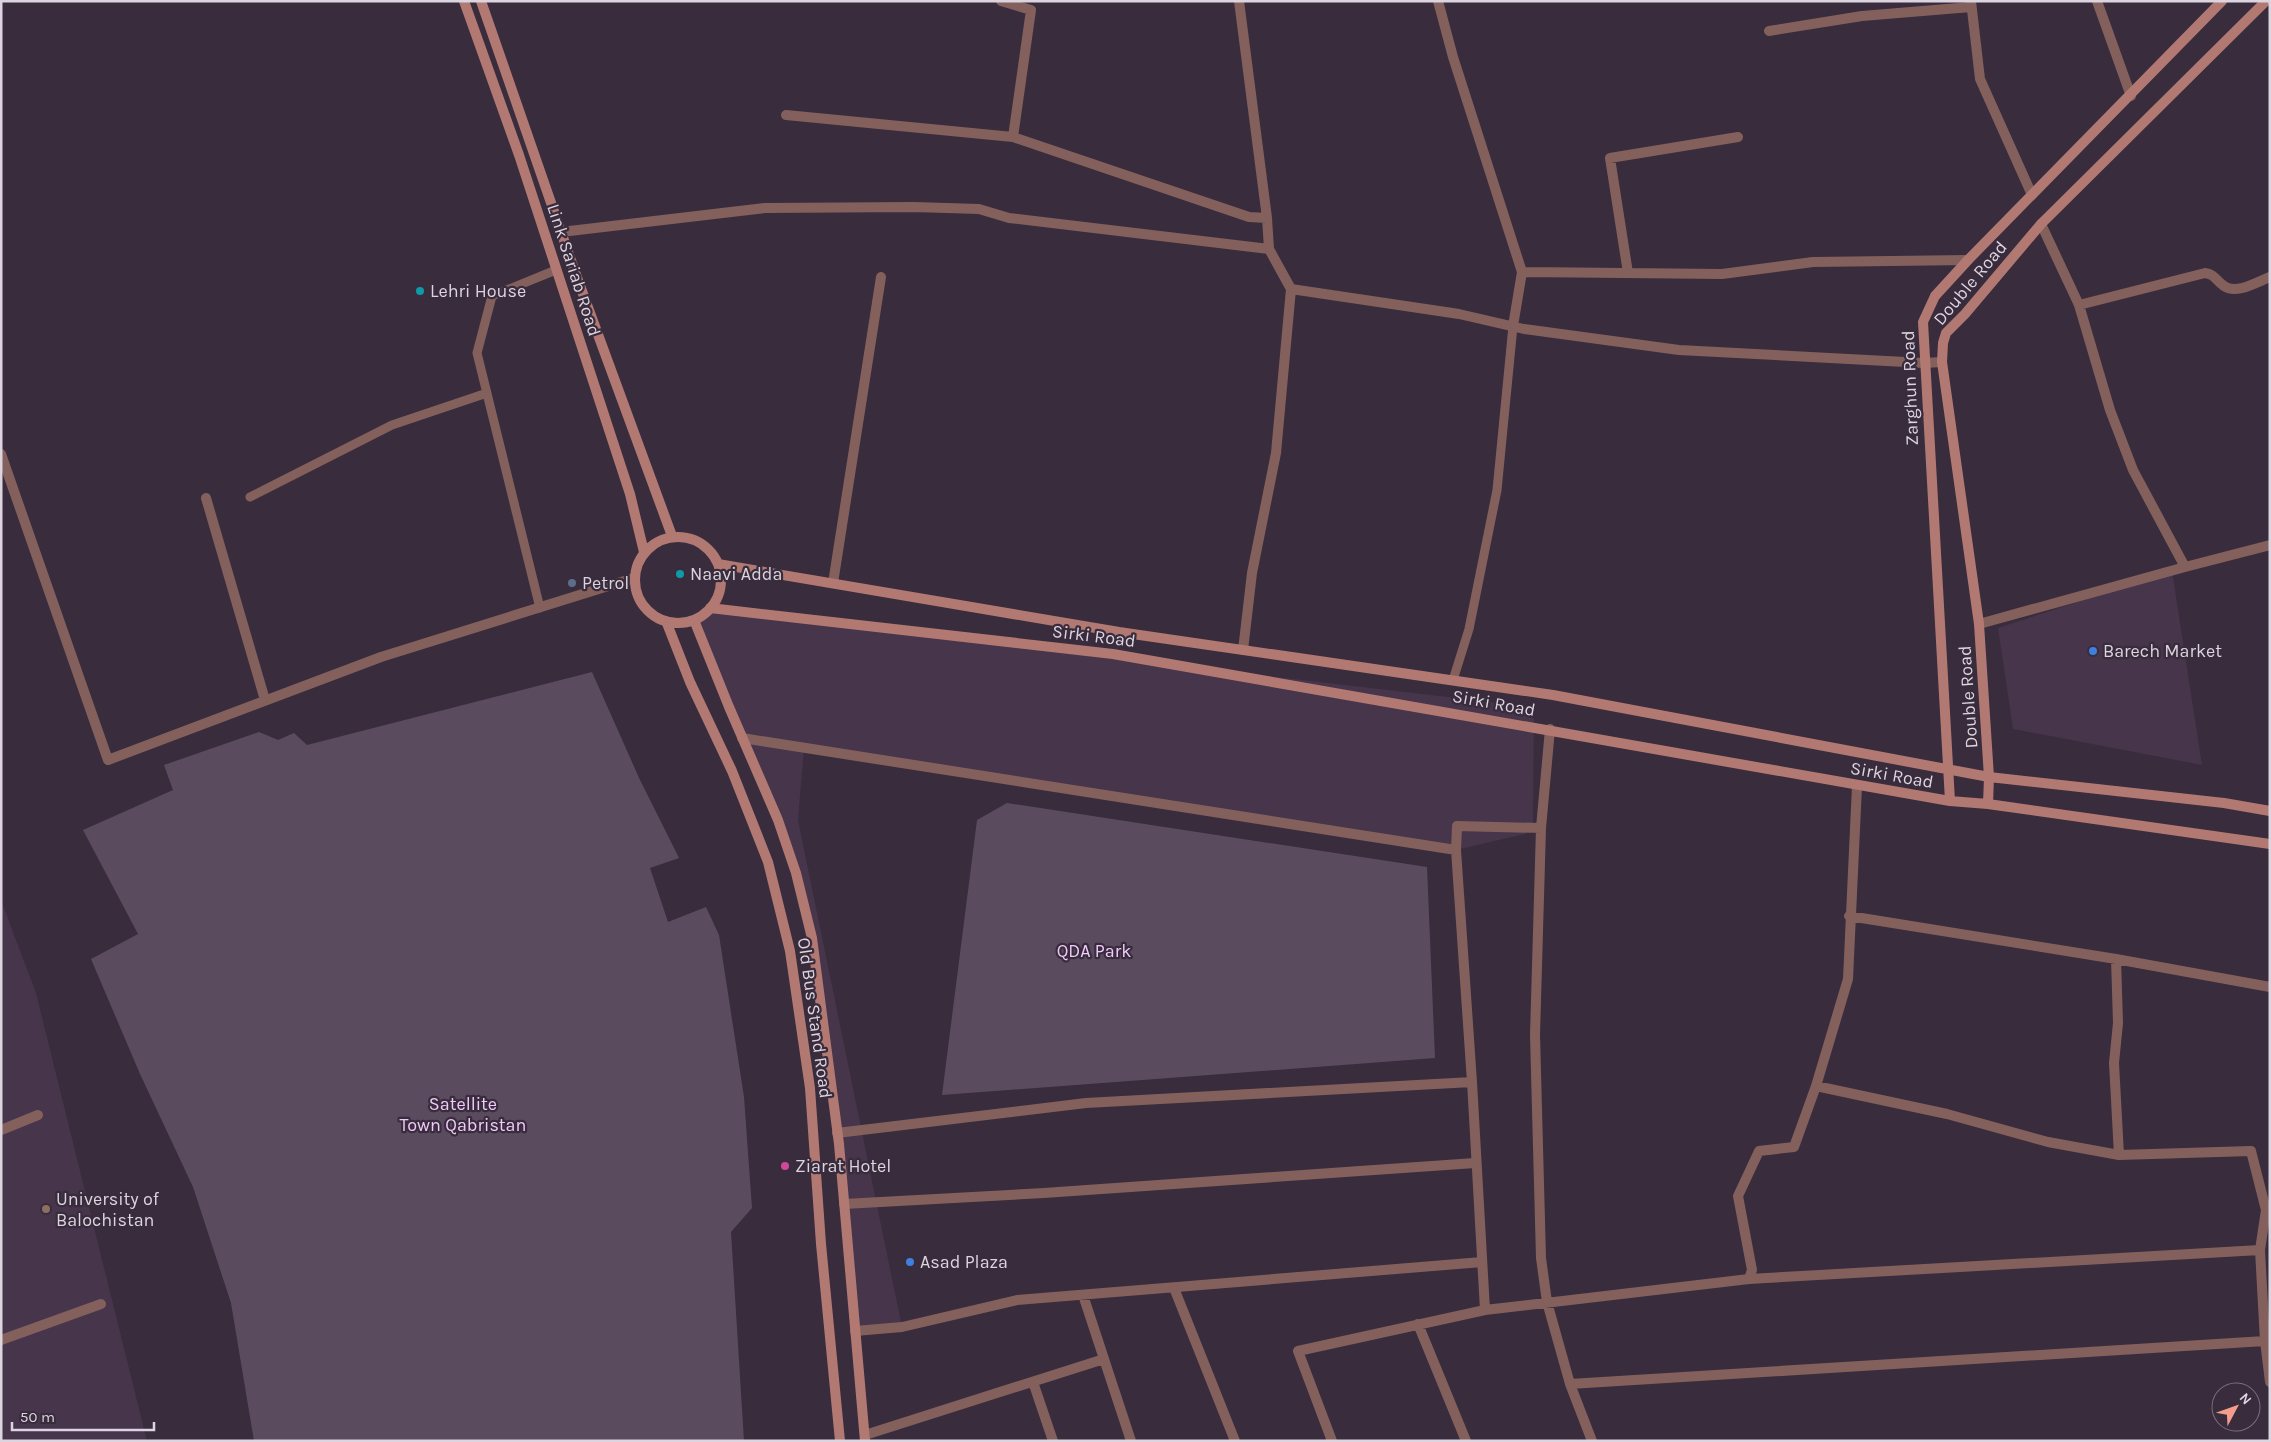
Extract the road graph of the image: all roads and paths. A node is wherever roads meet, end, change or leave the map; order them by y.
1 (464, 1) edge
2 (481, 1) edge
3 (1001, 1) edge
4 (1239, 1) edge
5 (1438, 1) edge
6 (2097, 1) edge
7 (2222, 1) edge
8 (2266, 1) edge
9 (1971, 4) edge
10 (1769, 31) dead end
11 (2131, 96) junction
12 (786, 115) dead end
13 (1013, 137) junction
14 (1738, 137) dead end
15 (2032, 194) junction
16 (1267, 218) junction
17 (2041, 224) junction
18 (561, 232) junction
19 (1269, 249) junction
20 (1968, 260) junction
21 (556, 270) junction
22 (1522, 272) junction
23 (1628, 273) junction
24 (881, 277) dead end
25 (2270, 277) edge
26 (1291, 289) junction
27 (2080, 305) junction
28 (1514, 326) junction
29 (1942, 362) junction
30 (1924, 363) junction
31 (487, 393) junction
32 (1, 454) edge
33 (250, 497) dead end
34 (206, 498) dead end
35 (672, 536) junction
36 (2270, 545) edge
37 (644, 552) junction
38 (718, 564) junction
39 (2185, 566) junction
40 (634, 578) junction
41 (833, 583) junction
42 (540, 608) junction
43 (710, 608) junction
44 (694, 620) junction
45 (666, 621) junction
46 (1980, 624) junction
47 (1243, 650) junction
48 (1453, 680) junction
49 (265, 700) junction
50 (1550, 729) junction
51 (742, 738) junction
52 (1948, 769) junction
53 (1989, 777) junction
54 (1857, 786) junction
55 (1950, 801) junction
56 (1988, 804) junction
57 (2270, 811) edge
58 (1541, 828) junction
59 (2270, 844) edge
60 (1456, 850) junction
61 (1849, 916) junction
62 (2116, 959) junction
63 (2270, 987) edge
64 (1472, 1082) junction
65 (1816, 1086) junction
66 (38, 1115) dead end
67 (1, 1130) edge
68 (837, 1133) junction
69 (2119, 1155) junction
70 (1475, 1163) junction
71 (844, 1204) junction
72 (2260, 1250) junction
73 (1482, 1262) junction
74 (1749, 1279) junction
75 (1174, 1288) junction
76 (1083, 1295) junction
77 (1547, 1302) junction
78 (101, 1304) dead end
79 (1485, 1310) junction
80 (1418, 1324) junction
81 (855, 1330) junction
82 (1, 1340) edge
83 (2265, 1341) junction
84 (1104, 1359) junction
85 (1033, 1382) junction
86 (2270, 1382) edge
87 (1570, 1384) junction
88 (865, 1438) edge
89 (840, 1441) edge
90 (1053, 1441) edge
91 (1131, 1441) edge
92 (1235, 1441) edge
93 (1332, 1441) edge
94 (1466, 1441) edge
95 (1592, 1441) edge

1 - 21 main road, Link Sariab Road
2 - 18 main road, Link Sariab Road
3 - 13 street
4 - 16 street
5 - 22 street
6 - 11 street
7 - 11 main road, Zarghun Road
8 - 17 main road, Double Road
9 - 10 street
9 - 15 street
11 - 15 main road, Zarghun Road
12 - 13 street
13 - 16 street
14 - 23 street
15 - 20 main road, Zarghun Road
16 - 19 street
17 - 27 street
17 - 29 main road, Double Road
18 - 19 street
18 - 35 main road, Link Sariab Road
19 - 26 street
20 - 23 street
20 - 30 main road, Zarghun Road
21 - 31 lane
21 - 37 main road, Link Sariab Road
22 - 23 street
22 - 28 street
24 - 41 street
25 - 27 street
26 - 28 street
26 - 47 street
27 - 39 street
28 - 30 street
28 - 48 lane
29 - 30 street
29 - 46 main road, Double Road
30 - 52 main road, Zarghun Road
31 - 33 lane
31 - 42 lane
32 - 49 street
34 - 49 street
35 - 37 main road
35 - 38 main road
36 - 39 street
37 - 40 main road
38 - 41 main road, Sirki Road
38 - 43 main road
39 - 46 street
40 - 42 street
40 - 45 main road
41 - 47 main road, Sirki Road
42 - 49 street
43 - 44 main road
43 - 50 main road, Sirki Road
44 - 45 main road
44 - 51 main road, Old Bus Stand Road
45 - 89 main road, Old Bus Stand Road
46 - 53 main road, Double Road
47 - 48 main road, Sirki Road
48 - 52 main road, Sirki Road
50 - 54 main road, Sirki Road
50 - 58 street
51 - 60 street
51 - 68 main road, Old Bus Stand Road
52 - 53 main road, Sirki Road
52 - 55 main road, Zarghun Road
53 - 56 main road, Double Road
53 - 57 main road, Sirki Road
54 - 55 main road, Sirki Road
54 - 61 street
55 - 56 main road, Sirki Road
56 - 59 main road, Sirki Road
58 - 60 street
58 - 77 street
60 - 64 street
61 - 62 street
61 - 65 street
62 - 63 street
62 - 69 street
64 - 68 street
64 - 70 street
65 - 69 street
65 - 74 street
66 - 67 street
68 - 71 main road, Old Bus Stand Road
69 - 72 street
70 - 71 street
70 - 73 street
71 - 81 main road, Old Bus Stand Road
72 - 74 street
72 - 83 street
73 - 75 street
73 - 79 street
74 - 77 street
75 - 76 street
75 - 92 street
76 - 81 street
76 - 84 street
77 - 79 street
77 - 87 street
78 - 82 street
79 - 80 street
80 - 93 street
80 - 94 street
81 - 88 main road, Old Bus Stand Road
83 - 86 street
83 - 87 street
84 - 85 street
84 - 91 street
85 - 88 street
85 - 90 street
87 - 95 street

